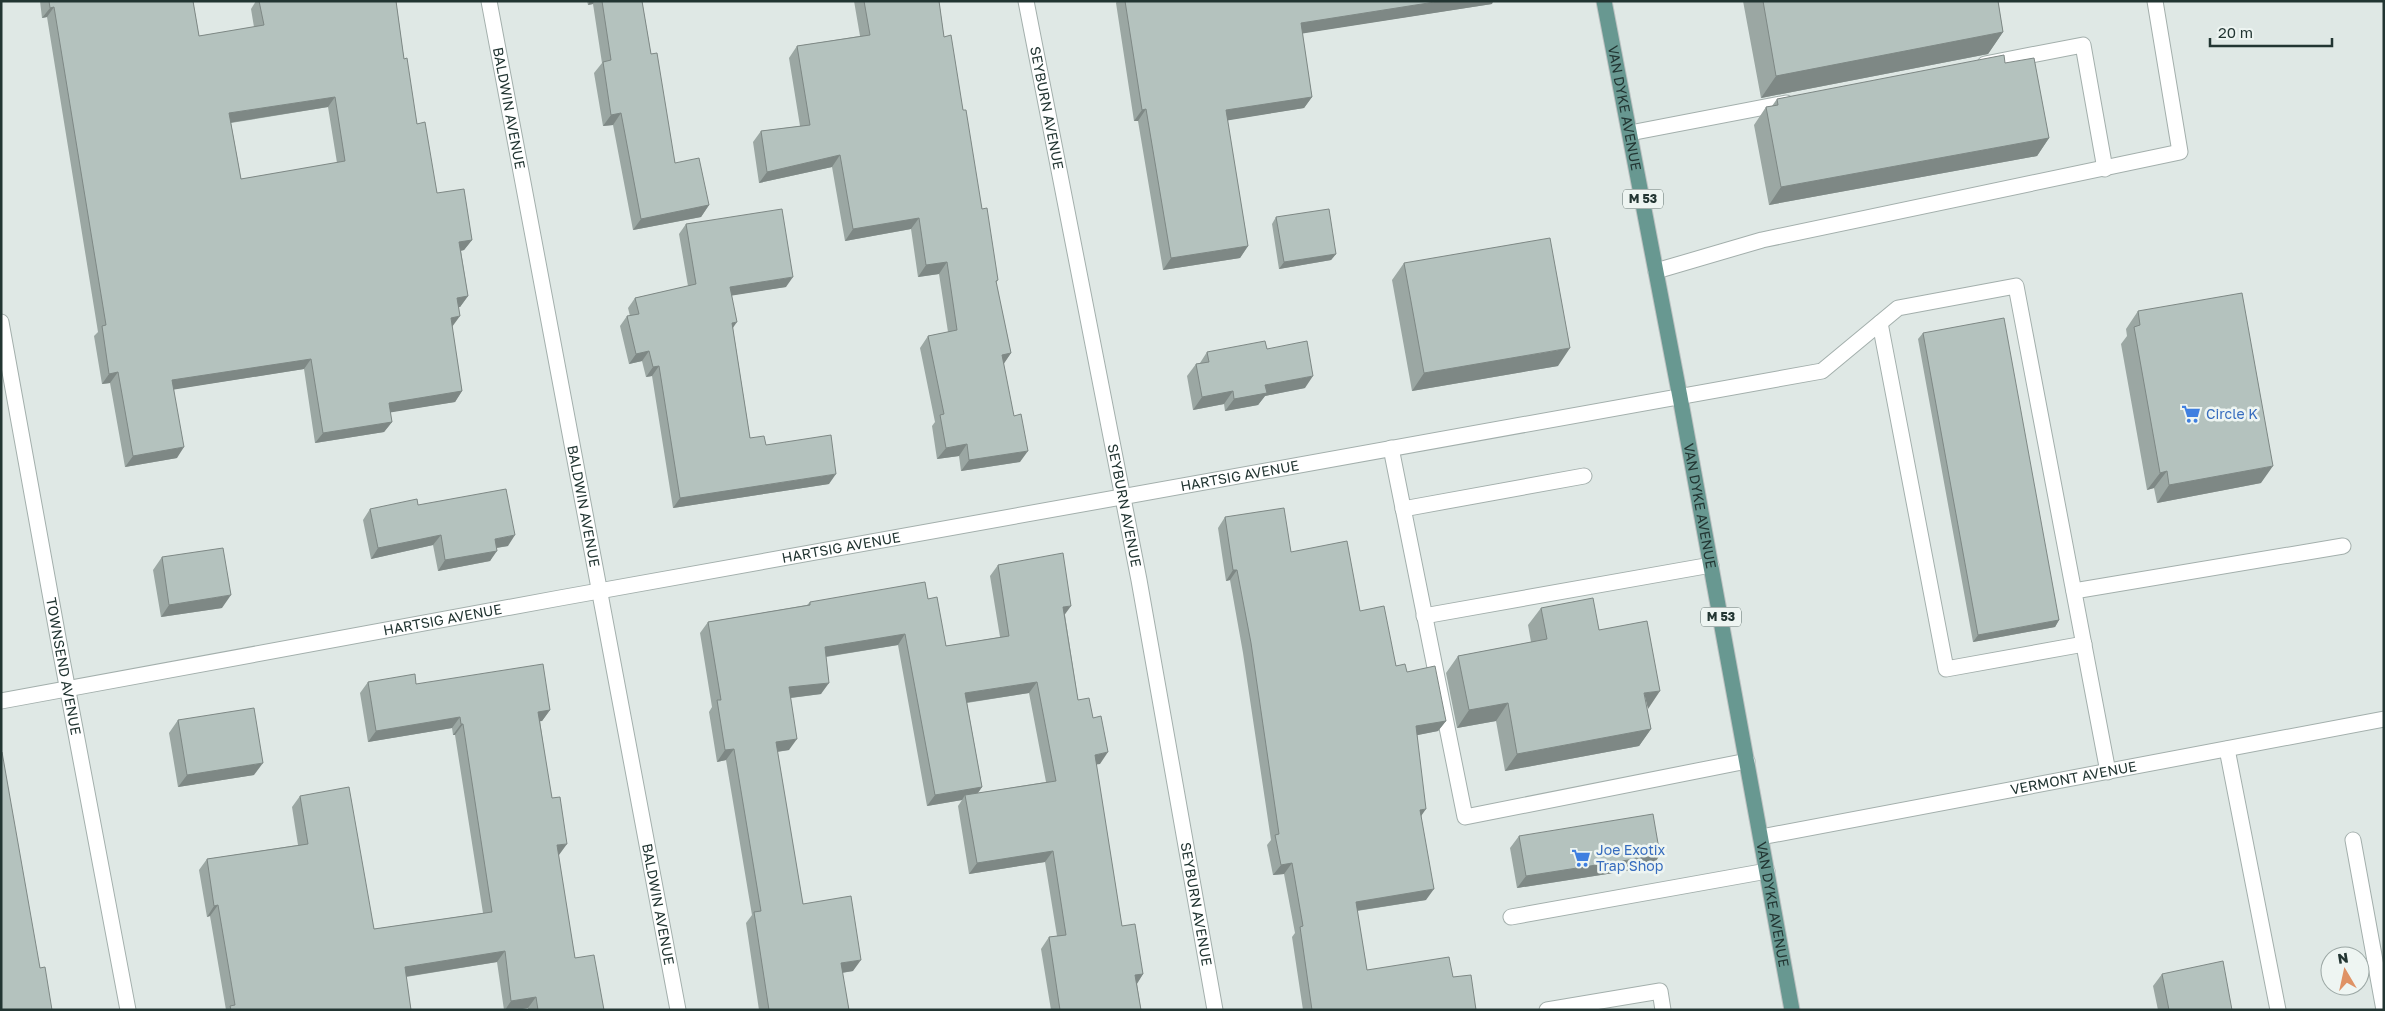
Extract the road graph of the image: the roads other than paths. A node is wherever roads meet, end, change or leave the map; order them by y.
1 (489, 1) edge
2 (1026, 1) edge
3 (1604, 1) edge
4 (2155, 1) edge
5 (1968, 68) edge
6 (1805, 99) edge
7 (1630, 133) junction
8 (2105, 169) junction
9 (1656, 271) junction
10 (1, 322) edge
11 (1880, 323) junction
12 (1680, 397) junction
13 (1391, 448) junction
14 (1584, 476) dead end
15 (1121, 496) junction
16 (1403, 509) junction
17 (2343, 546) dead end
18 (1711, 565) junction
19 (600, 591) junction
20 (2074, 591) junction
21 (1424, 616) junction
22 (2084, 644) junction
23 (67, 689) junction
24 (1, 701) edge
25 (2384, 719) edge
26 (2227, 749) junction
27 (1747, 761) junction
28 (2108, 772) junction
29 (1761, 837) junction
30 (2353, 840) dead end
31 (1767, 871) junction
32 (1511, 917) dead end
33 (128, 1010) edge
34 (678, 1010) edge
35 (1215, 1010) edge
36 (1547, 1010) edge
37 (1664, 1010) edge
38 (1792, 1010) edge
39 (2278, 1010) edge
40 (2384, 1010) edge

1 - 19 street, BALDWIN AVENUE
2 - 15 street, SEYBURN AVENUE
3 - 7 main road, VAN DYKE AVENUE / M 53
4 - 8 street
5 - 8 street
6 - 7 street
7 - 9 main road, VAN DYKE AVENUE / M 53
8 - 9 street
9 - 12 main road, VAN DYKE AVENUE / M 53
10 - 23 street, TOWNSEND AVENUE
11 - 12 street, HARTSIG AVENUE
11 - 20 street, HARTSIG AVENUE
11 - 22 street
12 - 13 street, HARTSIG AVENUE
12 - 18 main road, VAN DYKE AVENUE / M 53
13 - 15 street, HARTSIG AVENUE
13 - 16 street
14 - 16 street
15 - 19 street, HARTSIG AVENUE
15 - 35 street, SEYBURN AVENUE
16 - 21 street
17 - 20 street
18 - 21 street
18 - 27 main road, VAN DYKE AVENUE / M 53
19 - 23 street, HARTSIG AVENUE
19 - 34 street, BALDWIN AVENUE
20 - 22 street
21 - 27 street
22 - 28 street
23 - 24 street, HARTSIG AVENUE
23 - 33 street, TOWNSEND AVENUE
25 - 26 street, VERMONT AVENUE
26 - 28 street, VERMONT AVENUE
26 - 39 street
27 - 29 main road, VAN DYKE AVENUE / M 53
28 - 29 street, VERMONT AVENUE
29 - 31 main road, VAN DYKE AVENUE / M 53
30 - 40 street
31 - 32 street
31 - 38 main road, VAN DYKE AVENUE / M 53
36 - 37 street

